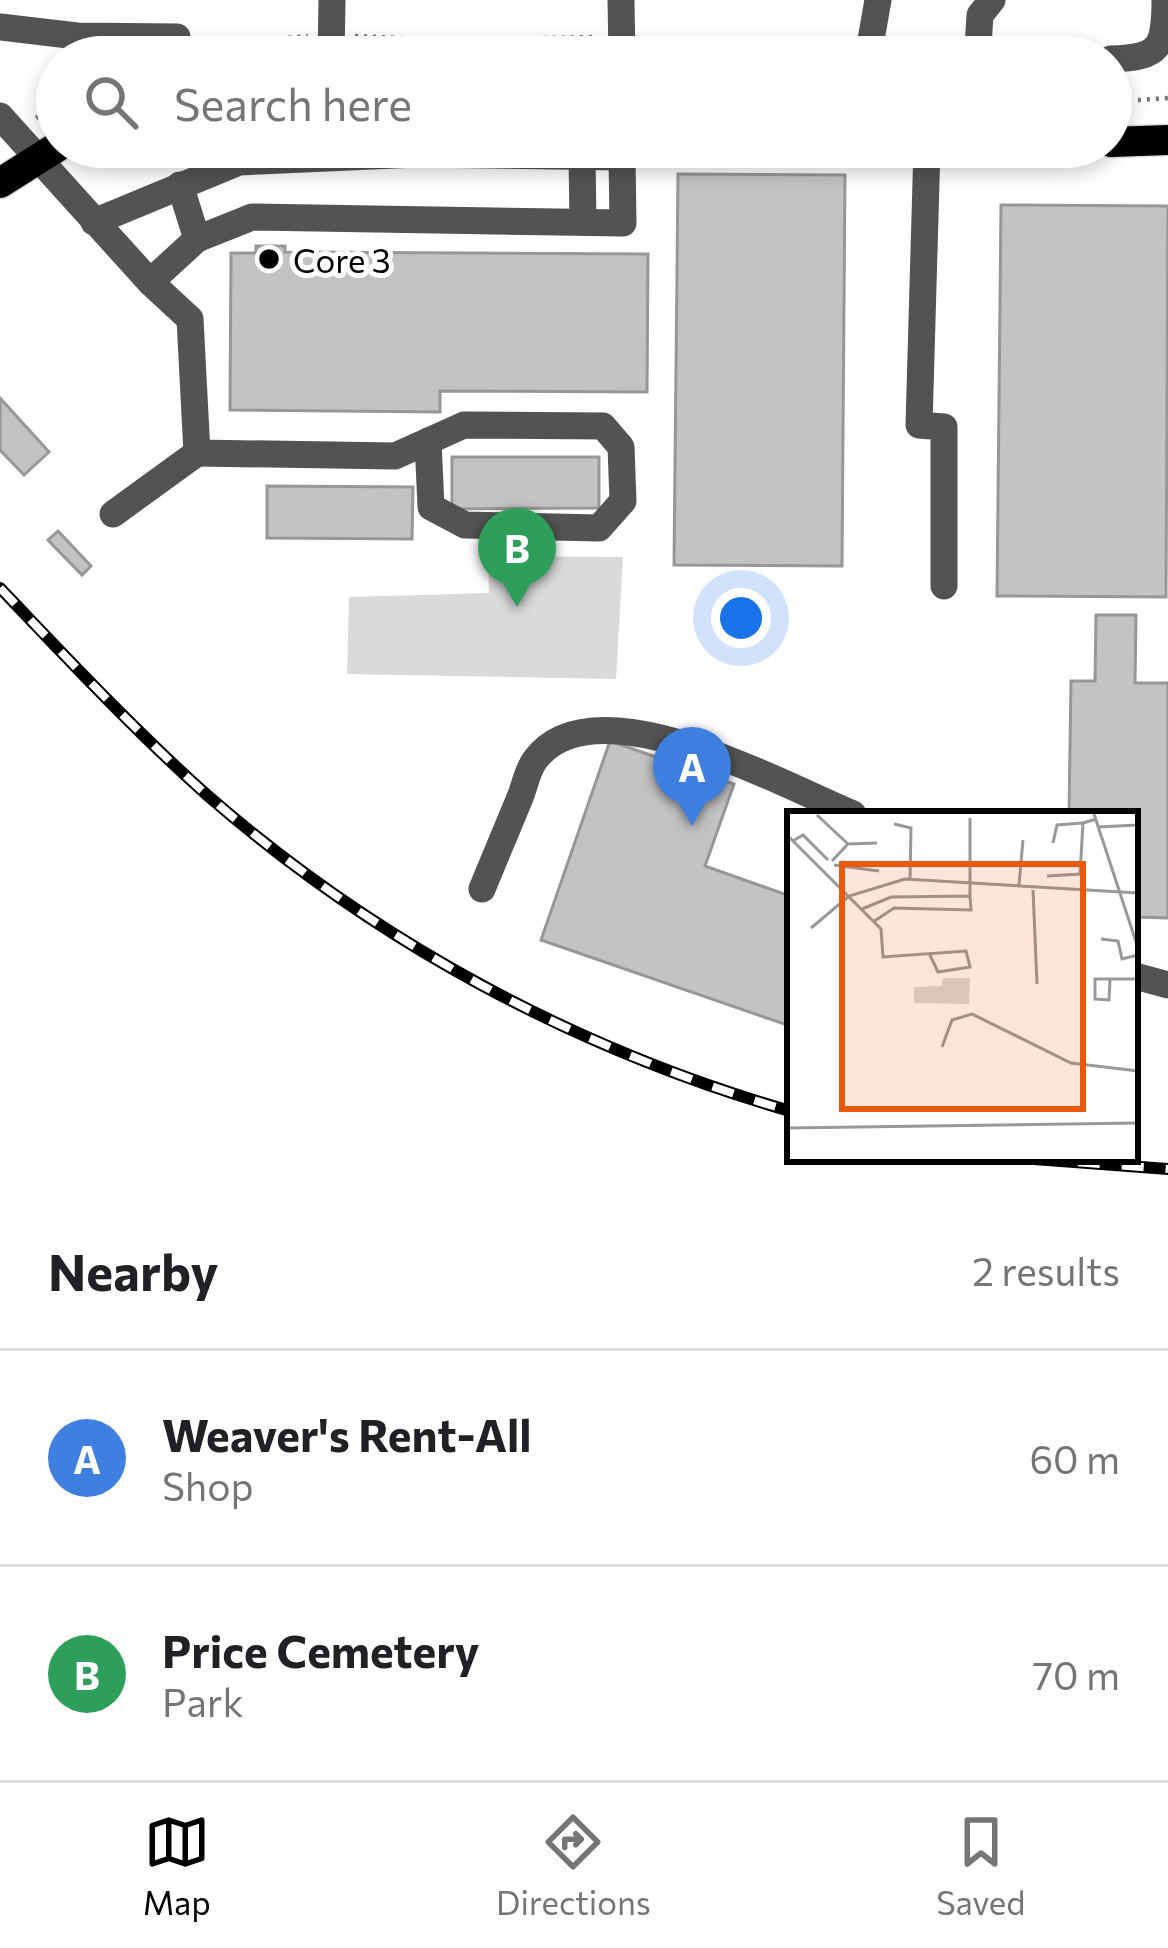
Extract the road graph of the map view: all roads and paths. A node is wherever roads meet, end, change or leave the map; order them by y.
1 (332, 0) edge
2 (621, 0) edge
3 (878, 0) edge
4 (992, 0) edge
5 (1165, 0) edge
6 (0, 27) edge
7 (77, 36) edge
8 (331, 36) edge
9 (622, 36) edge
10 (872, 36) edge
11 (978, 36) edge
12 (1132, 58) edge
13 (1168, 98) edge
14 (1132, 101) edge
15 (0, 116) edge
16 (1168, 140) edge
17 (1132, 141) edge
18 (36, 144) edge
19 (36, 159) edge
20 (57, 168) edge
21 (224, 168) edge
22 (582, 168) edge
23 (622, 168) edge
24 (926, 168) edge
25 (0, 183) edge
26 (180, 185) junction
27 (94, 222) junction
28 (583, 222) junction
29 (197, 238) junction
30 (150, 282) junction
31 (428, 441) junction
32 (197, 453) junction
33 (113, 514) dead end
34 (944, 586) dead end
35 (846, 811) edge
36 (482, 889) dead end
37 (1138, 977) edge
38 (1168, 986) edge

1 - 8 street
2 - 9 street
3 - 10 street
4 - 11 street
5 - 12 street
6 - 7 street
13 - 14 path
15 - 18 street
16 - 17 main road
19 - 25 main road
20 - 27 street
21 - 26 street
22 - 28 street
23 - 28 street
24 - 34 street
26 - 27 street
26 - 29 street
27 - 30 street
28 - 29 street
29 - 30 street
30 - 32 street
31 - 31 street
31 - 32 street
32 - 33 street
35 - 36 street
37 - 38 street

